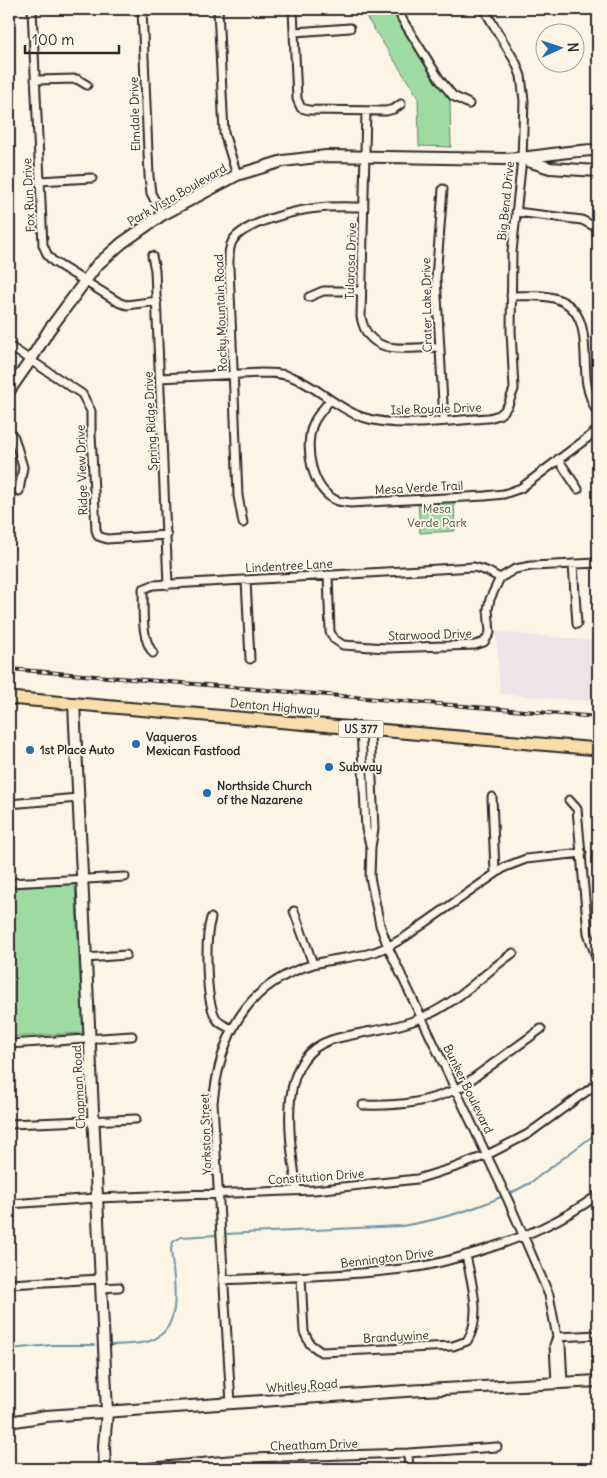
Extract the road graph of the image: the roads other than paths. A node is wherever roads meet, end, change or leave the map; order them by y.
1 (32, 9) edge
2 (142, 9) edge
3 (218, 9) edge
4 (293, 9) edge
5 (399, 9) edge
6 (484, 9) edge
7 (350, 28) dead end
8 (295, 32) junction
9 (35, 80) junction
10 (88, 85) dead end
11 (401, 104) dead end
12 (469, 104) dead end
13 (366, 111) junction
14 (598, 150) edge
15 (364, 157) junction
16 (522, 159) junction
17 (598, 171) edge
18 (237, 175) junction
19 (92, 178) dead end
20 (39, 181) junction
21 (443, 188) dead end
22 (364, 207) junction
23 (516, 212) junction
24 (162, 215) junction
25 (597, 228) edge
26 (152, 256) dead end
27 (85, 281) junction
28 (362, 291) junction
29 (511, 296) junction
30 (309, 297) dead end
31 (157, 302) junction
32 (9, 346) edge
33 (439, 347) junction
34 (30, 361) junction
35 (234, 374) junction
36 (160, 378) junction
37 (9, 391) edge
38 (330, 400) junction
39 (508, 404) joint
40 (598, 414) edge
41 (444, 421) junction
42 (598, 430) edge
43 (9, 433) edge
44 (558, 459) junction
45 (578, 490) dead end
46 (19, 492) dead end
47 (244, 523) dead end
48 (167, 535) junction
49 (598, 563) edge
50 (573, 564) junction
51 (328, 575) junction
52 (500, 578) junction
53 (246, 580) junction
54 (168, 584) junction
55 (577, 624) dead end
56 (153, 653) dead end
57 (250, 659) dead end
58 (9, 698) edge
59 (74, 704) junction
60 (366, 729) junction
61 (598, 749) edge
62 (373, 791) junction
63 (364, 792) junction
64 (78, 798) junction
65 (492, 798) dead end
66 (568, 800) dead end
67 (9, 804) edge
68 (371, 847) junction
69 (582, 853) junction
70 (496, 872) junction
71 (125, 877) dead end
72 (82, 878) junction
73 (9, 883) edge
74 (294, 911) dead end
75 (212, 918) dead end
76 (388, 947) junction
77 (513, 953) dead end
78 (126, 955) dead end
79 (86, 958) junction
80 (598, 963) edge
81 (313, 964) junction
82 (422, 1018) junction
83 (232, 1029) junction
84 (541, 1029) dead end
85 (132, 1036) dead end
86 (90, 1040) junction
87 (9, 1044) edge
88 (598, 1083) edge
89 (456, 1089) junction
90 (364, 1105) dead end
91 (136, 1119) dead end
92 (93, 1120) junction
93 (9, 1124) edge
94 (487, 1155) junction
95 (297, 1190) junction
96 (219, 1194) junction
97 (598, 1194) edge
98 (97, 1198) junction
99 (9, 1204) edge
100 (524, 1237) junction
101 (466, 1256) junction
102 (301, 1277) junction
103 (223, 1280) junction
104 (101, 1283) junction
105 (9, 1284) edge
106 (119, 1287) dead end
107 (598, 1335) edge
108 (557, 1337) junction
109 (598, 1381) edge
110 (560, 1383) junction
111 (231, 1404) junction
112 (108, 1412) junction
113 (9, 1422) edge
114 (497, 1447) dead end
115 (408, 1453) junction
116 (250, 1458) junction
117 (105, 1469) edge
118 (132, 1469) edge
119 (250, 1469) edge
120 (409, 1469) edge

1 - 9 street, Fox Run Drive
2 - 24 street, Elmdale Drive
3 - 18 street
4 - 8 street
5 - 12 street
6 - 16 street, Big Bend Drive
7 - 8 street
8 - 13 street
9 - 10 street
9 - 20 street, Fox Run Drive
11 - 13 street
13 - 15 street, Tularosa Drive
14 - 16 street, Park Vista Boulevard
15 - 16 street, Park Vista Boulevard
15 - 18 street, Park Vista Boulevard
15 - 22 street, Tularosa Drive
16 - 17 street, Park Vista Boulevard
16 - 23 street, Big Bend Drive
18 - 24 street, Park Vista Boulevard
19 - 20 street
20 - 27 street, Fox Run Drive
21 - 33 street, Crater Lake Drive
22 - 28 street, Tularosa Drive
22 - 35 street, Rocky Mountain Road
23 - 25 street
23 - 29 street, Big Bend Drive
24 - 27 street, Park Vista Boulevard
26 - 31 street, Spring Ridge Drive
27 - 31 street, Fox Run Drive
27 - 34 street, Park Vista Boulevard
28 - 30 street
28 - 33 street, Tularosa Drive
29 - 39 street, Big Bend Drive
29 - 40 street
31 - 36 street, Spring Ridge Drive
32 - 34 street, Ridge View Drive
33 - 41 street, Crater Lake Drive
34 - 37 street, Park Vista Boulevard
34 - 48 street, Ridge View Drive
35 - 36 street, Isle Royale Drive
35 - 38 street, Isle Royale Drive
35 - 47 street, Rocky Mountain Road
36 - 48 street, Spring Ridge Drive
38 - 41 street, Isle Royale Drive
38 - 44 street, Mesa Verde Trail
39 - 41 street, Isle Royale Drive
42 - 44 street, Mesa Verde Trail
43 - 46 street
44 - 45 street
48 - 54 street, Spring Ridge Drive
49 - 50 street
50 - 52 street
50 - 55 street
51 - 52 street, Lindentree Lane
51 - 52 street, Starwood Drive
51 - 53 street, Lindentree Lane
53 - 54 street, Lindentree Lane
53 - 57 street
54 - 56 street, Lindentree Lane
58 - 59 main road, Denton Highway / US 377
59 - 60 main road, Denton Highway / US 377
59 - 64 street, Chapman Road
60 - 61 main road, Denton Highway / US 377
60 - 62 street, Bunker Boulevard
60 - 63 street, Bunker Boulevard
62 - 63 street
62 - 68 street, Bunker Boulevard
63 - 68 street, Bunker Boulevard
64 - 67 street
64 - 72 street, Chapman Road
65 - 70 street
66 - 69 street
68 - 76 street, Bunker Boulevard
69 - 70 street, Yorkston Street
69 - 80 street
70 - 76 street, Yorkston Street
71 - 72 street
72 - 73 street
72 - 79 street, Chapman Road
74 - 81 street
75 - 83 street
76 - 81 street, Yorkston Street
76 - 82 street, Bunker Boulevard
77 - 82 street
78 - 79 street
79 - 86 street, Chapman Road
81 - 83 street, Yorkston Street
82 - 89 street, Bunker Boulevard
82 - 95 street
83 - 96 street, Yorkston Street
84 - 89 street
85 - 86 street
86 - 87 street
86 - 92 street, Chapman Road
88 - 94 street, Constitution Drive
89 - 90 street
89 - 94 street, Bunker Boulevard
91 - 92 street
92 - 93 street
92 - 98 street, Chapman Road
94 - 95 street, Constitution Drive
94 - 100 street, Bunker Boulevard
95 - 96 street, Constitution Drive
96 - 98 street, Constitution Drive
96 - 103 street, Yorkston Street
97 - 100 street, Bennington Drive
98 - 99 street, Constitution Drive
98 - 104 street, Chapman Road
100 - 101 street, Bennington Drive
100 - 108 street, Bunker Boulevard
101 - 102 street, Bennington Drive
101 - 102 street, Brandywine
102 - 103 street, Bennington Drive
103 - 111 street, Yorkston Street
104 - 105 street
104 - 106 street
104 - 112 street, Chapman Road
107 - 108 street
108 - 110 street, Bunker Boulevard
109 - 110 street, Whitley Road
110 - 111 street, Whitley Road
111 - 112 street, Whitley Road
112 - 113 street, Whitley Road
112 - 117 street, Chapman Road
114 - 115 street, Cheatham Drive
115 - 116 street, Cheatham Drive
115 - 120 street
116 - 118 street, Cheatham Drive
116 - 119 street

